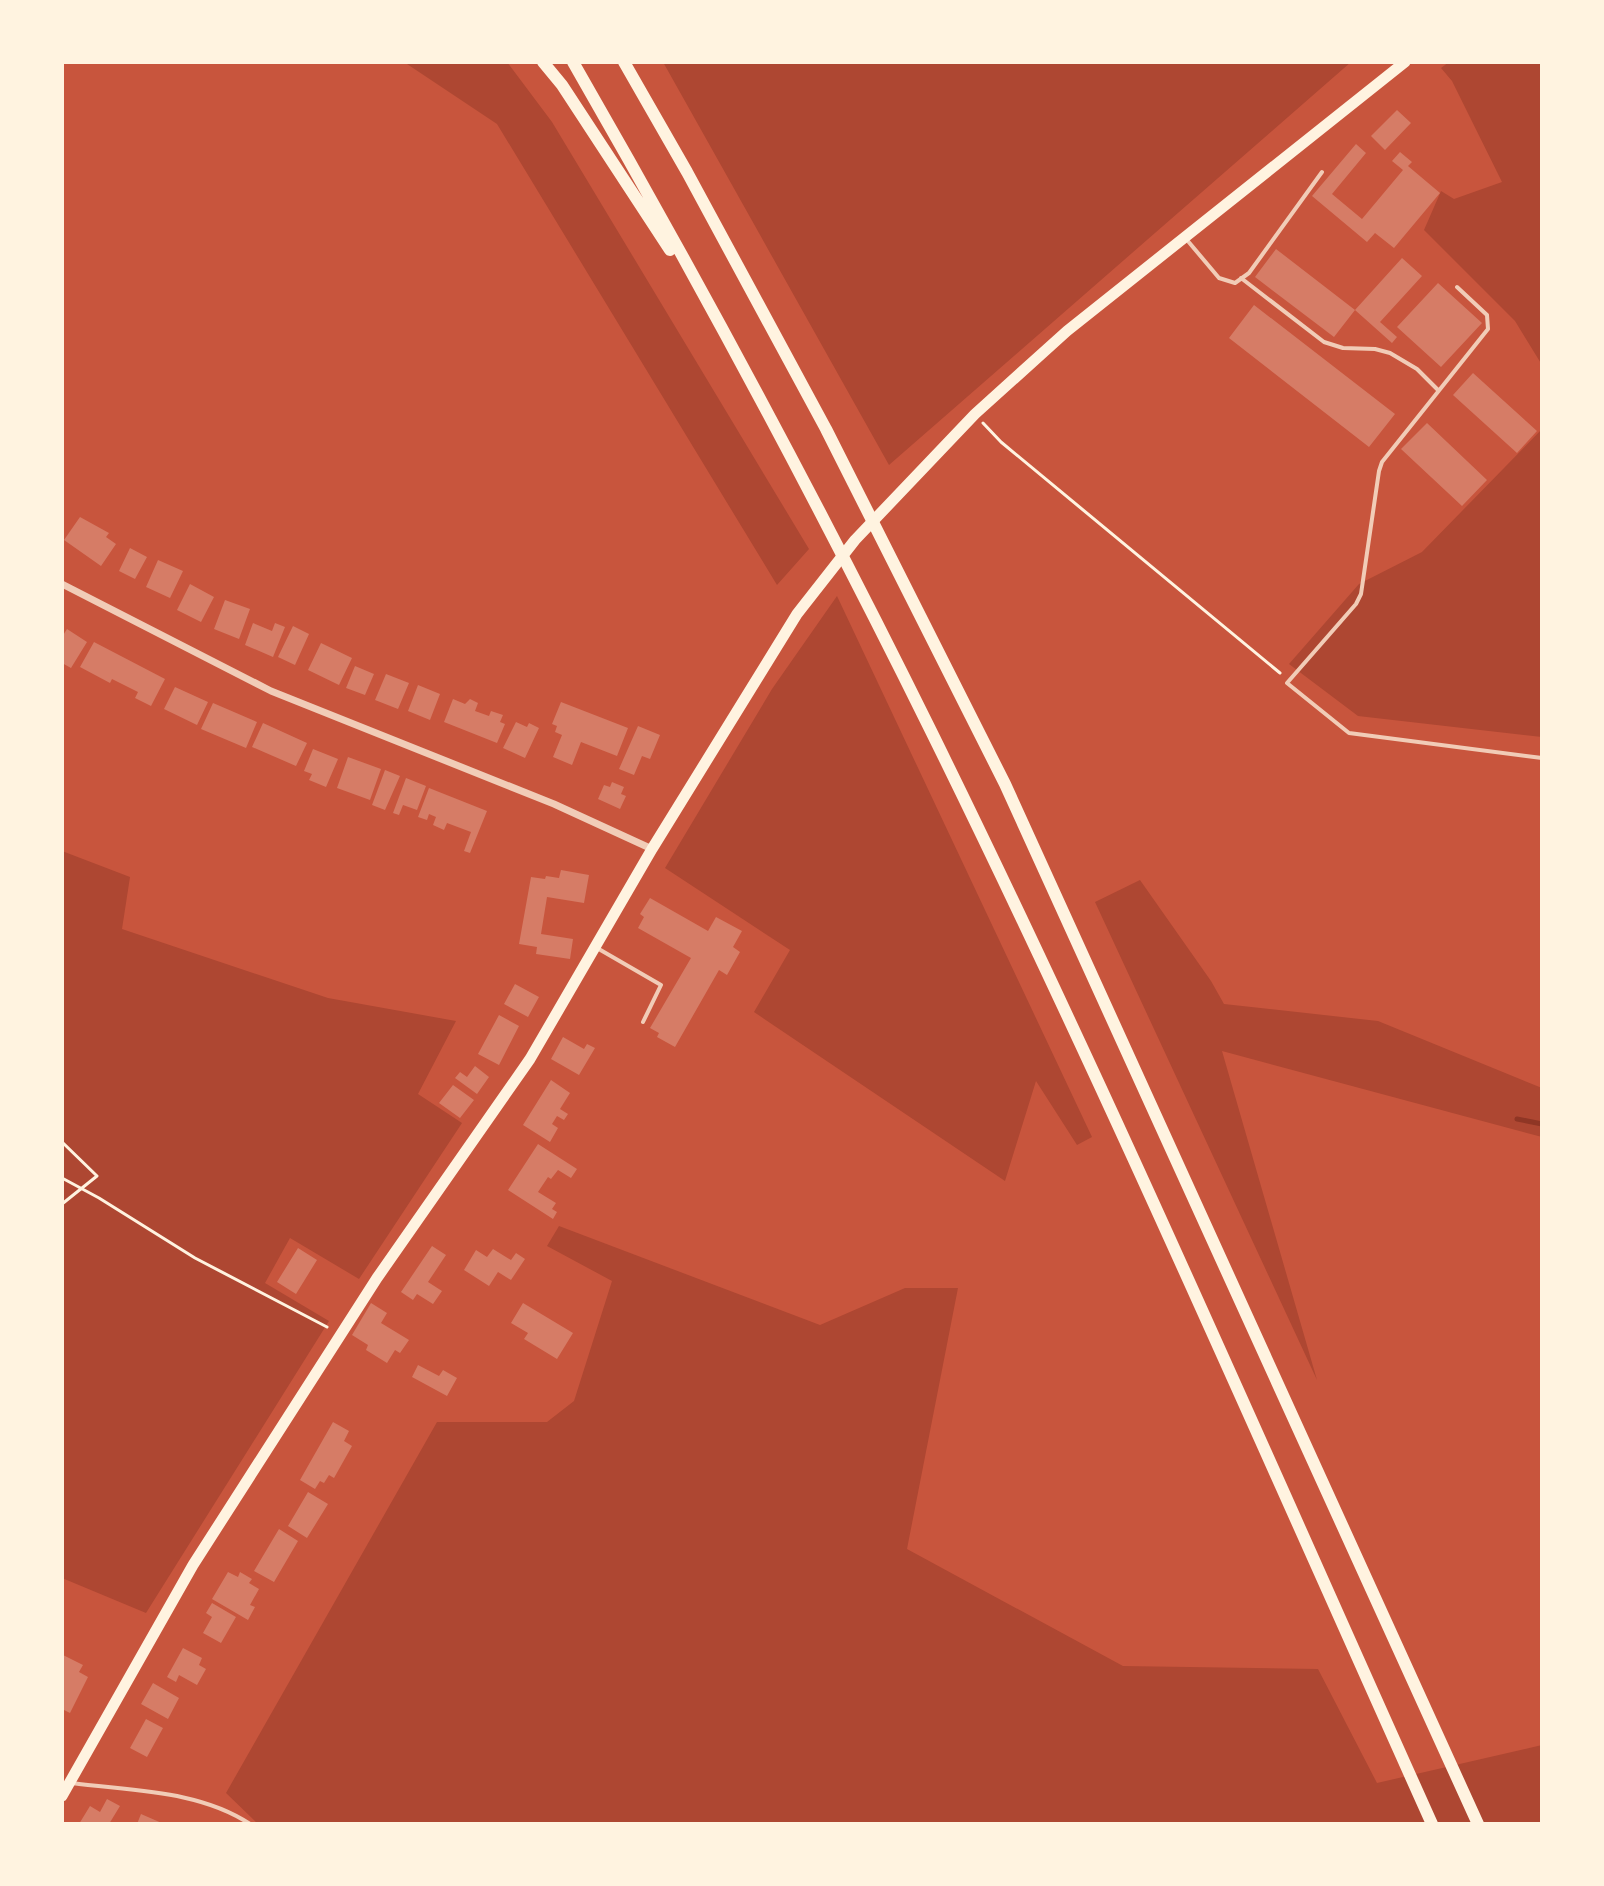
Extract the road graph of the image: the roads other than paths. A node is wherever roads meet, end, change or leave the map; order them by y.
1 (543, 62) edge
2 (573, 62) edge
3 (624, 62) edge
4 (1405, 62) edge
5 (1322, 172) dead end
6 (1185, 238) junction
7 (1241, 278) junction
8 (1457, 287) dead end
9 (730, 344) junction
10 (1439, 391) junction
11 (62, 584) edge
12 (1542, 758) edge
13 (652, 849) junction
14 (595, 947) junction
15 (643, 1022) dead end
16 (69, 1783) junction
17 (62, 1796) edge
18 (250, 1824) edge
19 (1432, 1824) edge
20 (1478, 1824) edge

1 - 9 highway
2 - 9 highway
3 - 20 highway
4 - 6 main road
5 - 7 lane
6 - 7 lane
6 - 13 main road
7 - 10 lane
8 - 10 lane
9 - 19 highway
10 - 12 lane
11 - 13 street
13 - 14 main road
14 - 15 lane
14 - 16 main road
16 - 17 main road
16 - 18 lane

